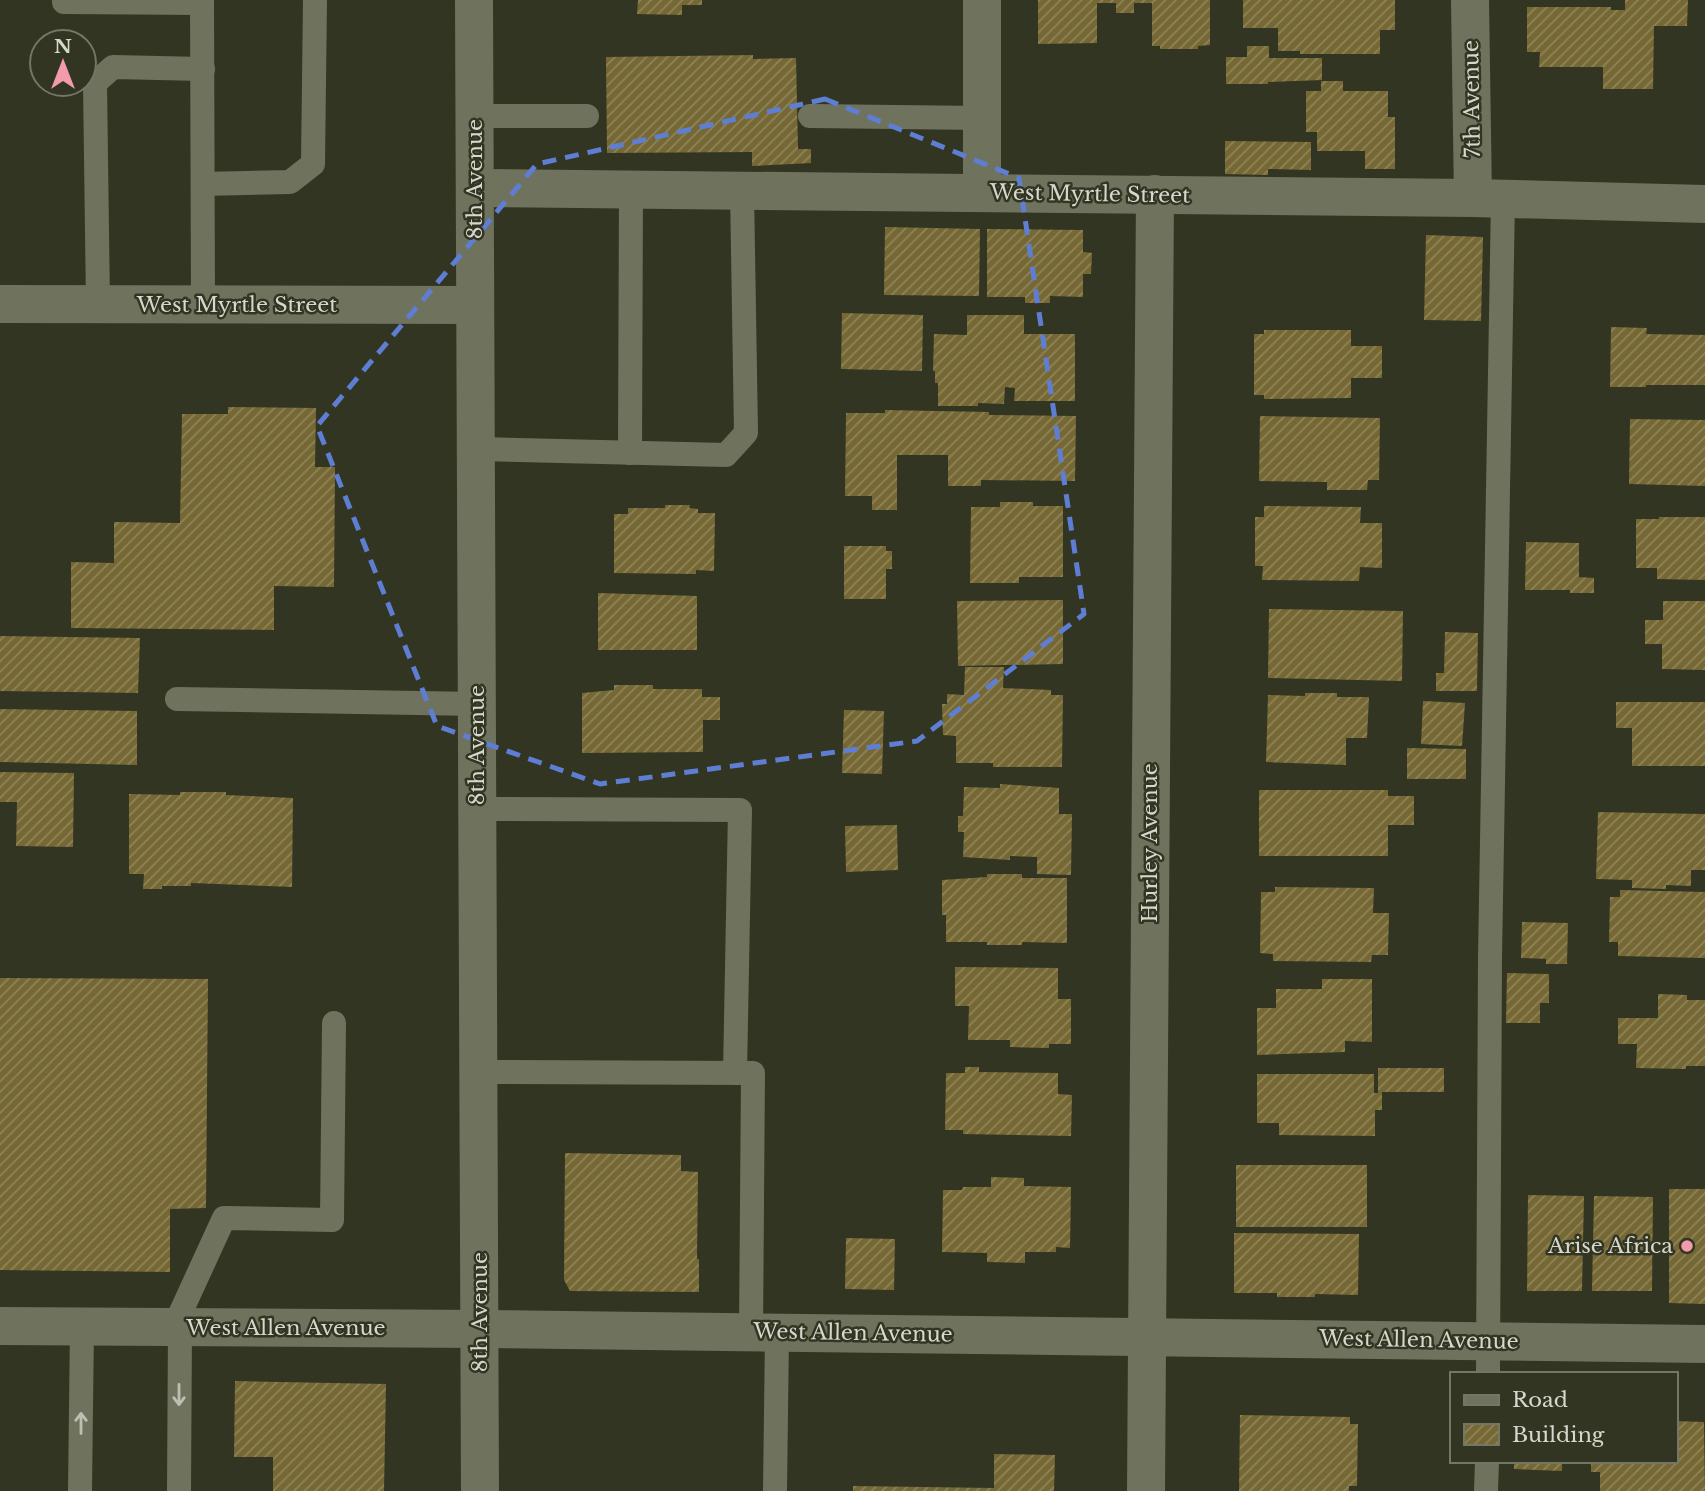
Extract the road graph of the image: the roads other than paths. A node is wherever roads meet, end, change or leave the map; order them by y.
1 (64, 0) edge
2 (316, 0) edge
3 (474, 0) edge
4 (982, 0) edge
5 (1470, 0) edge
6 (202, 1) edge
7 (203, 69) junction
8 (474, 116) junction
9 (587, 116) dead end
10 (810, 116) dead end
11 (982, 118) junction
12 (203, 184) junction
13 (475, 188) junction
14 (631, 190) junction
15 (742, 190) junction
16 (982, 193) junction
17 (1155, 194) junction
18 (1488, 198) junction
19 (1705, 204) edge
20 (0, 304) edge
21 (98, 305) junction
22 (203, 305) junction
23 (475, 305) junction
24 (476, 449) junction
25 (630, 453) junction
26 (177, 699) dead end
27 (477, 704) junction
28 (478, 809) junction
29 (334, 1023) dead end
30 (480, 1072) junction
31 (735, 1073) junction
32 (0, 1326) edge
33 (82, 1326) junction
34 (177, 1327) junction
35 (481, 1329) junction
36 (764, 1333) junction
37 (1147, 1336) junction
38 (1705, 1344) edge
39 (1488, 1357) edge
40 (1487, 1463) edge
41 (80, 1491) edge
42 (179, 1491) edge
43 (480, 1491) edge
44 (775, 1491) edge
45 (1146, 1491) edge
46 (1486, 1491) edge

1 - 6 lane
2 - 12 lane
3 - 8 street, 8th Avenue
4 - 11 street
5 - 18 street, 7th Avenue
6 - 7 lane
7 - 12 lane
7 - 21 lane
8 - 9 lane
8 - 13 street, 8th Avenue
10 - 11 lane
11 - 16 street
12 - 22 lane
13 - 14 street, West Myrtle Street
13 - 23 street, 8th Avenue
14 - 15 street, West Myrtle Street
14 - 25 lane
15 - 16 street, West Myrtle Street
15 - 25 lane
16 - 17 street, West Myrtle Street
17 - 18 street, West Myrtle Street
17 - 37 street, Hurley Avenue
18 - 19 street, West Myrtle Street
18 - 39 lane
20 - 21 street, West Myrtle Street
21 - 22 street, West Myrtle Street
22 - 23 street, West Myrtle Street
23 - 24 street, 8th Avenue
24 - 25 lane
24 - 27 street, 8th Avenue
26 - 27 lane
27 - 28 street, 8th Avenue
28 - 30 street, 8th Avenue
28 - 31 lane
29 - 34 lane
30 - 31 lane
30 - 35 street, 8th Avenue
31 - 36 lane
32 - 33 street, West Allen Avenue
33 - 34 street, West Allen Avenue
41 -> 33 lane
34 - 35 street, West Allen Avenue
34 -> 42 lane
35 - 36 street, West Allen Avenue
35 - 43 street, 8th Avenue
36 - 37 street, West Allen Avenue
36 - 44 lane
37 - 39 street, West Allen Avenue
37 - 45 street, Hurley Avenue
38 - 39 street, West Allen Avenue
40 - 46 lane

